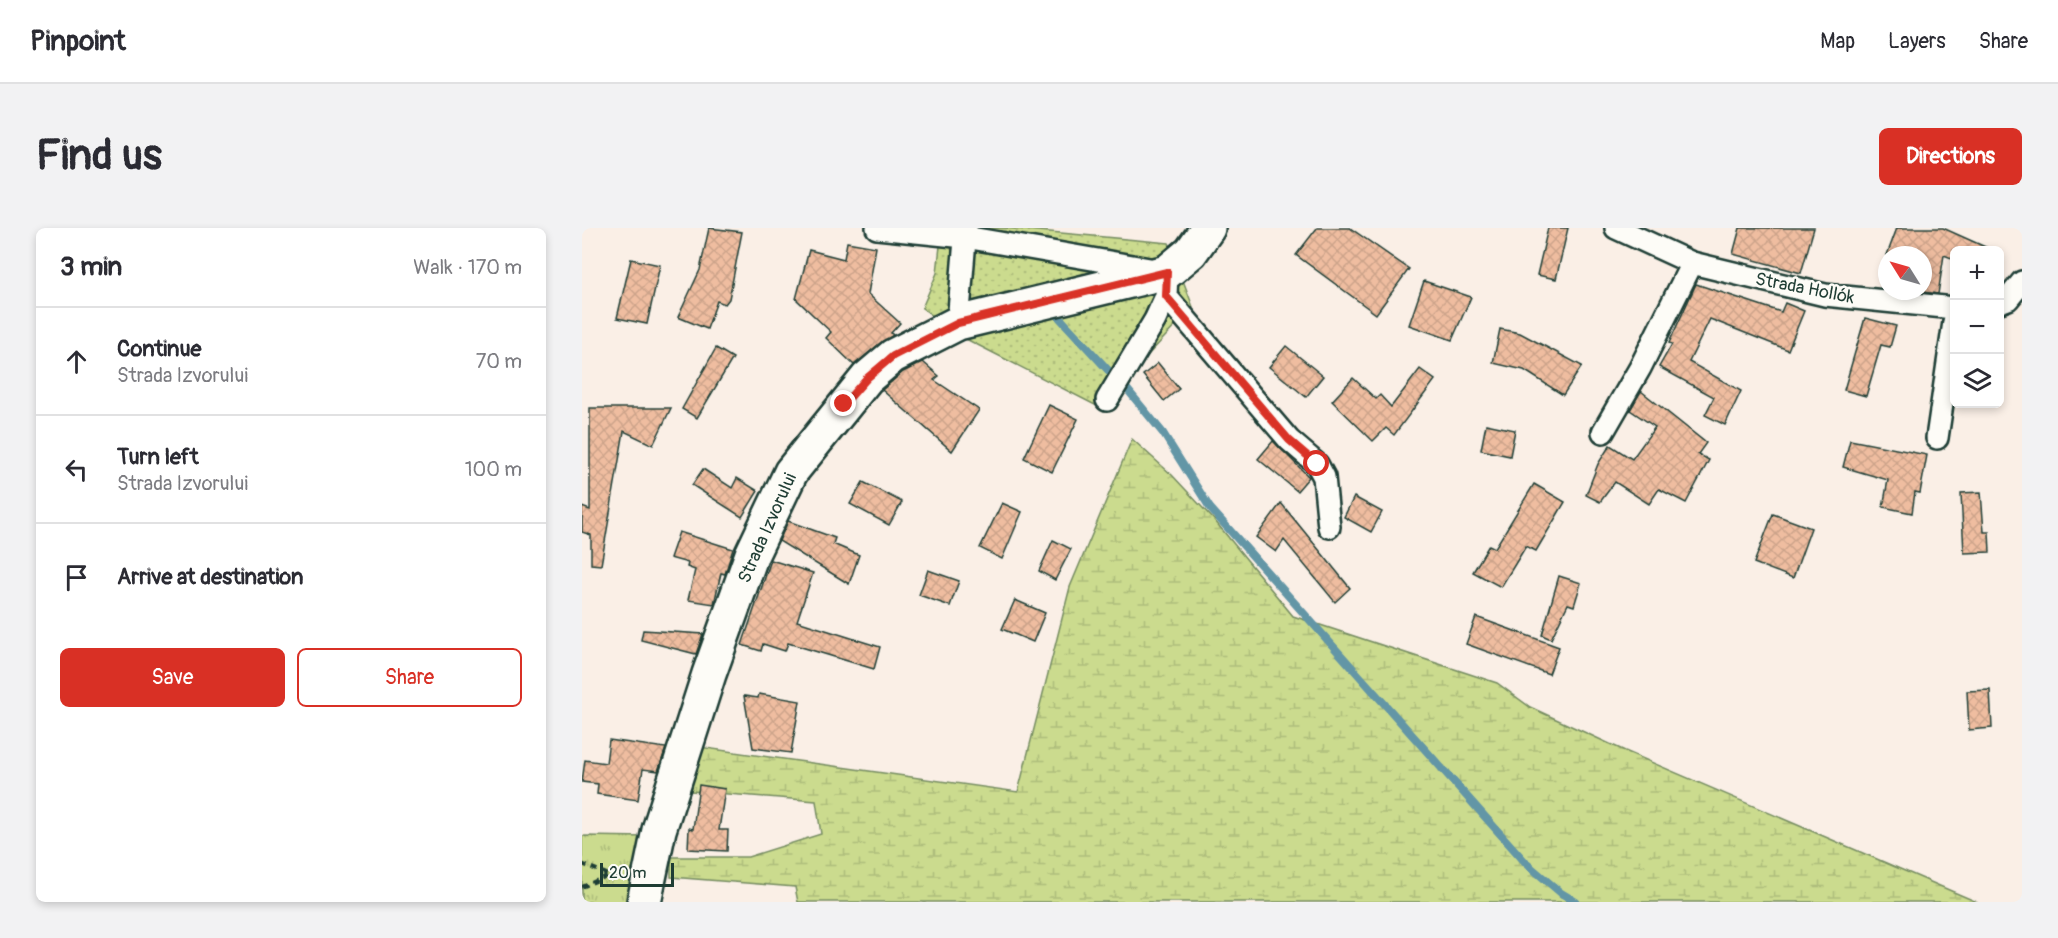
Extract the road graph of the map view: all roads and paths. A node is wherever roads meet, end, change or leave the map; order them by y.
1 (877, 228) edge
2 (1208, 228) edge
3 (1616, 228) edge
4 (965, 233) edge
5 (1692, 263) junction
6 (2022, 282) edge
7 (1167, 284) junction
8 (2004, 300) edge
9 (1950, 308) edge
10 (958, 323) junction
11 (1950, 349) edge
12 (1107, 400) dead end
13 (1603, 432) dead end
14 (1937, 438) dead end
15 (1329, 527) dead end
16 (582, 864) edge
17 (609, 875) junction
18 (582, 887) edge
19 (646, 890) edge

1 - 4 street
2 - 7 main road, Strada Izvorului
3 - 5 street, Strada Hollók
4 - 7 street
4 - 10 street
5 - 9 street, Strada Hollók
5 - 13 street
6 - 8 street
7 - 10 main road, Strada Izvorului
7 - 12 street
7 - 15 street
10 - 19 main road, Strada Izvorului
11 - 14 street
16 - 17 path
17 - 18 path
17 - 19 path

